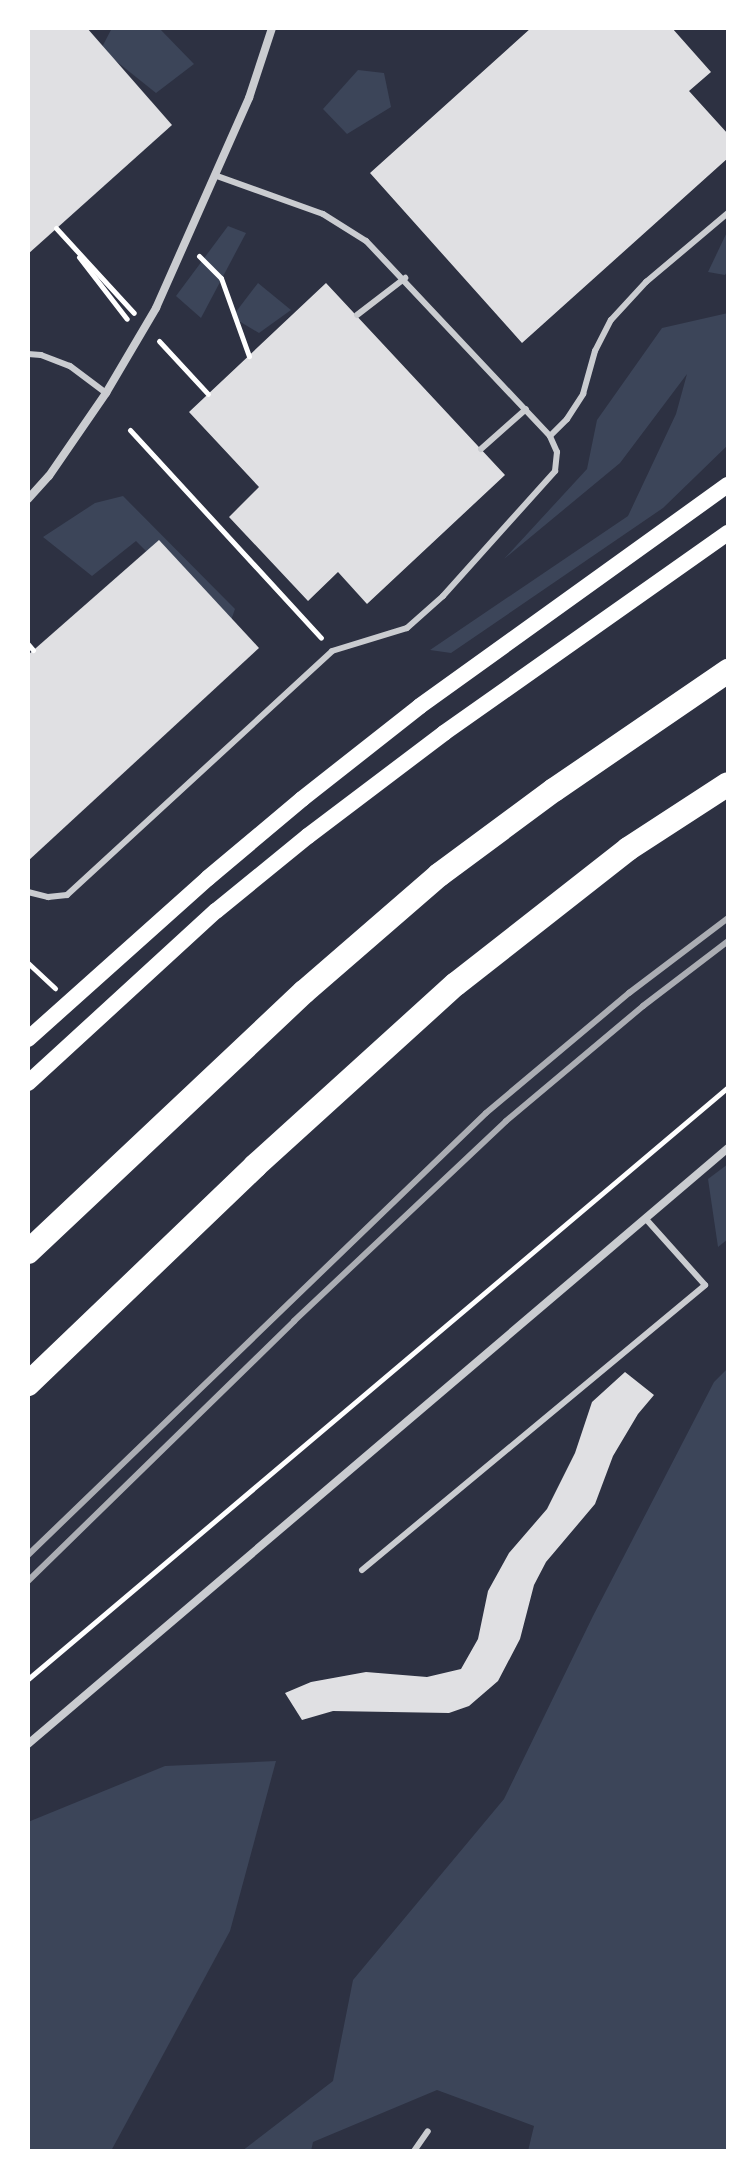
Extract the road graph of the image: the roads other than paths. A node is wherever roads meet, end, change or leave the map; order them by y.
1 (272, 28) edge
2 (217, 176) junction
3 (728, 213) edge
4 (405, 278) junction
5 (357, 315) dead end
6 (28, 354) edge
7 (106, 393) junction
8 (526, 409) junction
9 (550, 436) junction
10 (481, 449) dead end
11 (728, 485) edge
12 (28, 499) edge
13 (728, 533) edge
14 (728, 671) edge
15 (728, 784) edge
16 (28, 892) edge
17 (28, 1039) edge
18 (28, 1083) edge
19 (728, 1148) edge
20 (645, 1218) junction
21 (28, 1252) edge
22 (28, 1384) edge
23 (362, 1570) dead end
24 (28, 1744) edge
25 (428, 2131) dead end
26 (414, 2151) edge

1 - 2 street
2 - 4 lane
2 - 7 street
3 - 9 lane
4 - 5 lane
4 - 8 lane
6 - 7 lane
7 - 12 street
8 - 9 lane
8 - 10 lane
9 - 16 lane
11 - 17 main road
13 - 18 main road
14 - 21 highway
15 - 22 highway
19 - 20 street
20 - 23 lane
20 - 24 street
25 - 26 lane

